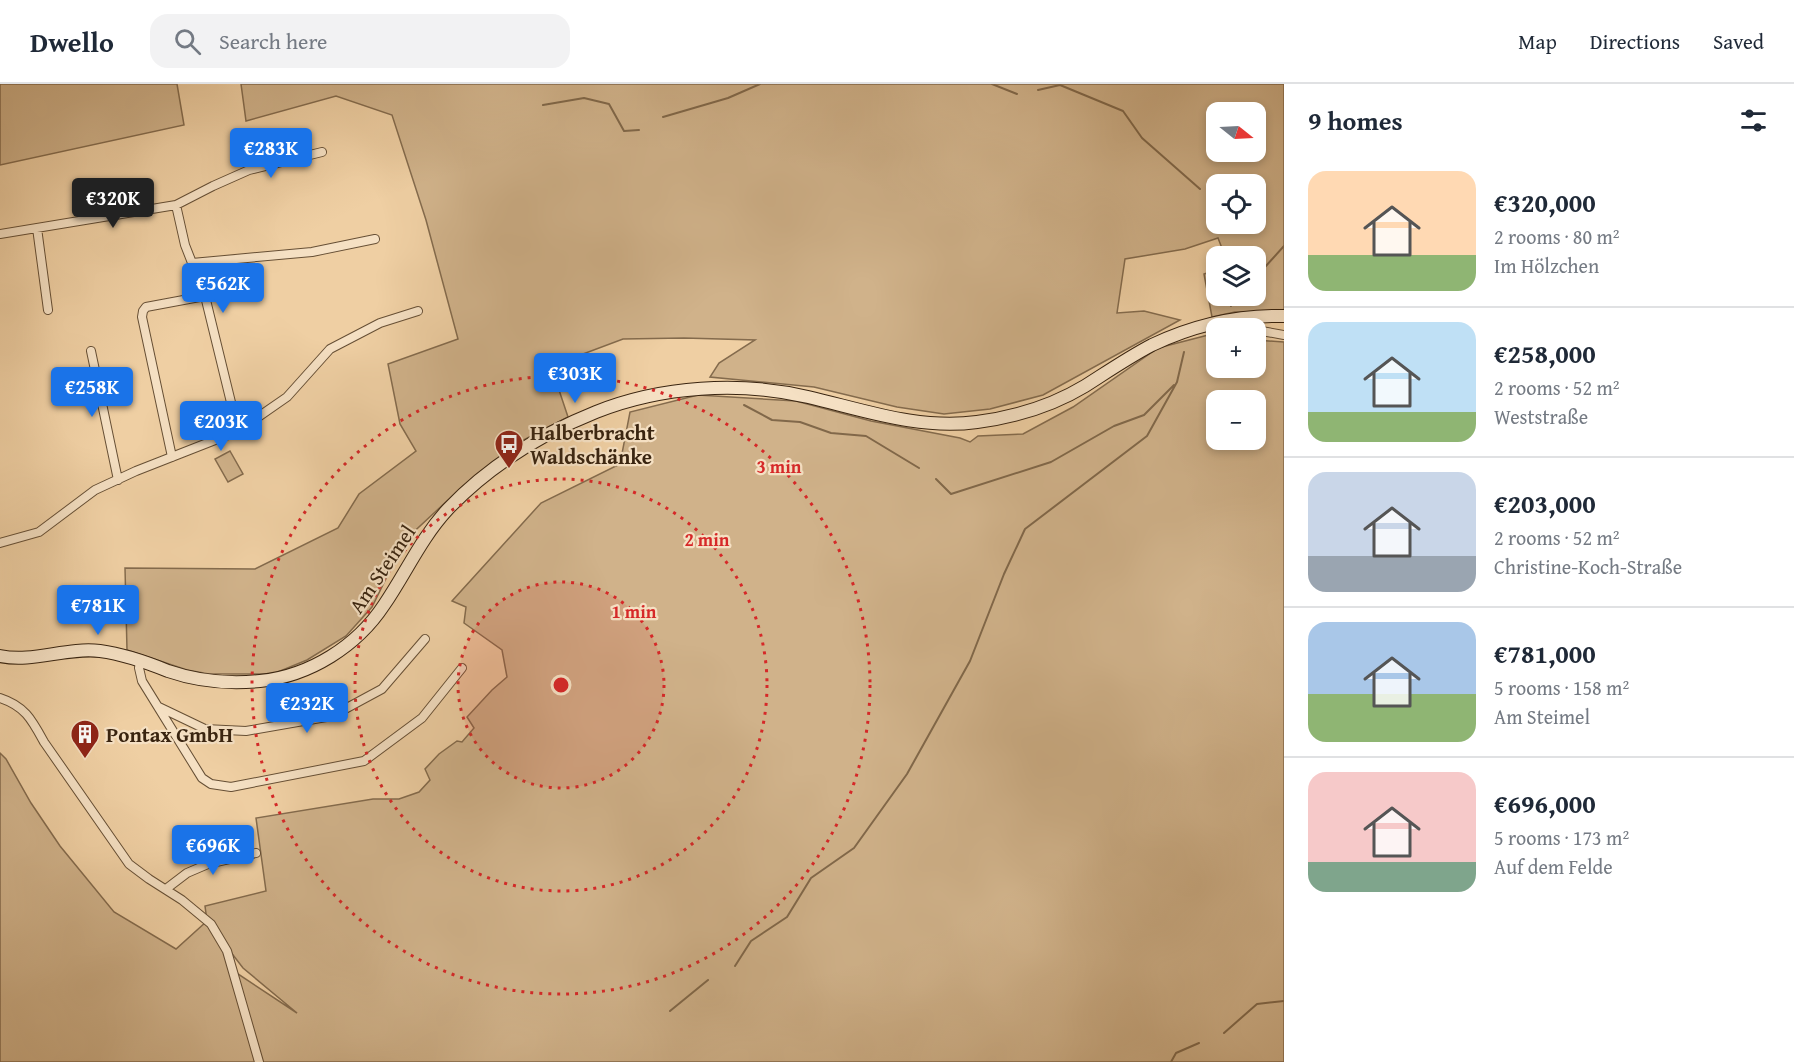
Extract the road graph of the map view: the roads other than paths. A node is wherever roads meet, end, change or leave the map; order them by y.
1 (322, 152) dead end
2 (176, 205) junction
3 (37, 228) junction
4 (0, 234) edge
5 (375, 238) dead end
6 (192, 263) junction
7 (206, 296) junction
8 (48, 310) dead end
9 (418, 311) dead end
10 (1284, 316) edge
11 (1246, 318) edge
12 (1206, 324) edge
13 (1266, 332) edge
14 (1284, 335) edge
15 (91, 351) dead end
16 (238, 431) junction
17 (172, 457) junction
18 (118, 480) junction
19 (0, 543) edge
20 (425, 639) dead end
21 (0, 656) edge
22 (140, 660) junction
23 (462, 668) dead end
24 (0, 698) edge
25 (159, 706) junction
26 (256, 853) dead end
27 (166, 889) junction
28 (259, 1062) edge

1 - 2 street
2 - 3 street
2 - 6 street
3 - 4 street
3 - 8 street
5 - 6 street
6 - 7 street
7 - 16 street
7 - 17 street
9 - 16 street
10 - 11 main road, Am Steimel
12 - 22 main road, Am Steimel
13 - 14 street
15 - 18 street
16 - 17 street
17 - 18 street
18 - 19 street
20 - 25 street
21 - 22 main road, Am Steimel
22 - 25 street
23 - 25 street
24 - 27 street
26 - 27 street
27 - 28 street

